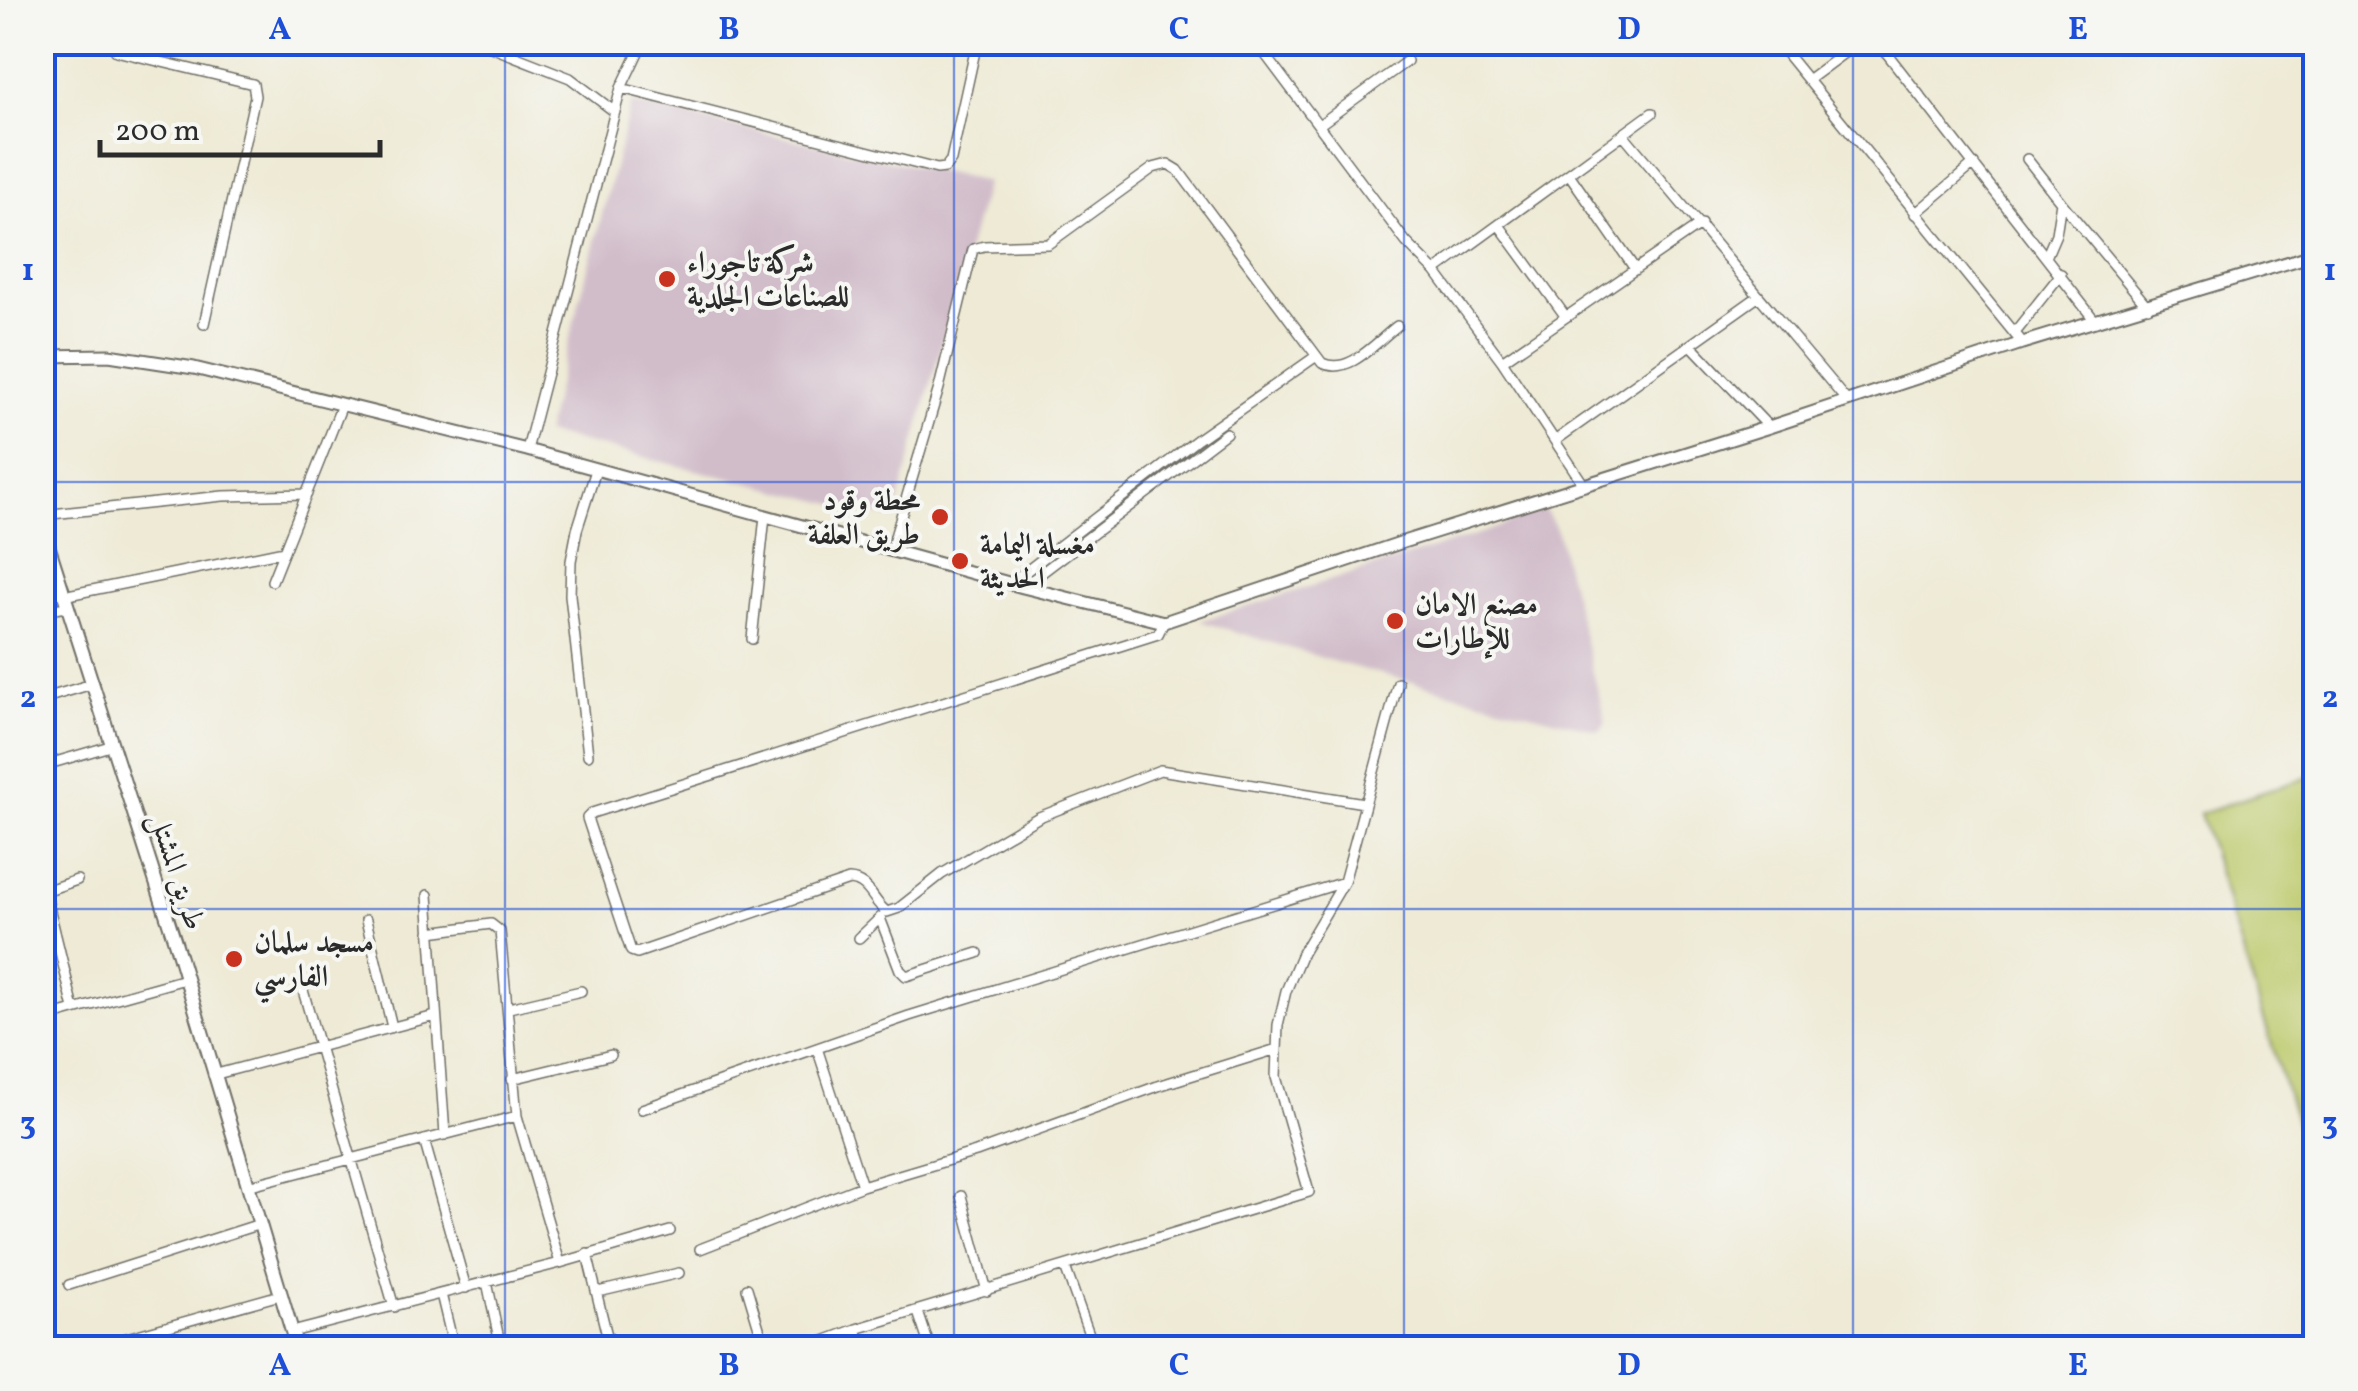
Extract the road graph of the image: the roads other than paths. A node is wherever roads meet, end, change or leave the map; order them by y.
1 (110, 42) edge
2 (478, 42) edge
3 (643, 42) edge
4 (978, 42) edge
5 (1256, 42) edge
6 (1778, 42) edge
7 (1858, 42) edge
8 (1878, 42) edge
9 (1407, 60) dead end
10 (1809, 79) junction
11 (621, 88) junction
12 (615, 112) junction
13 (1652, 113) dead end
14 (1320, 124) junction
15 (1622, 134) junction
16 (2027, 160) dead end
17 (1974, 164) junction
18 (1569, 174) junction
19 (2060, 202) junction
20 (1915, 214) junction
21 (1499, 224) junction
22 (1701, 224) junction
23 (2316, 254) edge
24 (2047, 255) junction
25 (1635, 269) junction
26 (1435, 272) junction
27 (2061, 274) junction
28 (1760, 296) junction
29 (2148, 307) junction
30 (1566, 317) junction
31 (2096, 322) junction
32 (204, 324) dead end
33 (1397, 326) dead end
34 (2018, 338) junction
35 (1691, 345) junction
36 (42, 356) edge
37 (1316, 357) junction
38 (1502, 361) junction
39 (1846, 400) junction
40 (342, 406) junction
41 (1769, 427) junction
42 (1226, 433) dead end
43 (1556, 440) junction
44 (527, 450) junction
45 (596, 470) junction
46 (1584, 486) junction
47 (307, 494) junction
48 (42, 514) edge
49 (765, 516) junction
50 (42, 526) edge
51 (892, 550) junction
52 (284, 551) junction
53 (46, 556) edge
54 (272, 581) dead end
55 (1017, 585) junction
56 (65, 602) junction
57 (42, 611) edge
58 (1164, 622) junction
59 (752, 639) dead end
60 (1398, 683) dead end
61 (92, 684) junction
62 (42, 698) edge
63 (110, 746) junction
64 (588, 755) dead end
65 (42, 766) edge
66 (1364, 803) junction
67 (77, 880) dead end
68 (1344, 882) junction
69 (44, 891) edge
70 (428, 894) dead end
71 (884, 915) junction
72 (366, 920) dead end
73 (430, 932) junction
74 (860, 938) dead end
75 (978, 953) dead end
76 (185, 979) junction
77 (302, 987) dead end
78 (581, 991) dead end
79 (509, 1008) junction
80 (74, 1009) junction
81 (435, 1016) junction
82 (42, 1019) edge
83 (392, 1027) junction
84 (321, 1046) junction
85 (817, 1048) junction
86 (1277, 1049) junction
87 (611, 1055) dead end
88 (213, 1075) junction
89 (512, 1079) junction
90 (642, 1108) dead end
91 (517, 1116) junction
92 (445, 1135) junction
93 (424, 1140) junction
94 (352, 1159) junction
95 (247, 1186) junction
96 (862, 1186) junction
97 (961, 1196) dead end
98 (260, 1224) junction
99 (670, 1230) dead end
100 (700, 1250) dead end
101 (587, 1254) junction
102 (560, 1264) junction
103 (1064, 1267) junction
104 (680, 1273) dead end
105 (487, 1282) junction
106 (69, 1285) dead end
107 (466, 1288) junction
108 (747, 1288) dead end
109 (987, 1291) junction
110 (598, 1292) junction
111 (441, 1294) junction
112 (280, 1295) junction
113 (394, 1307) junction
114 (918, 1312) junction
115 (856, 1329) junction
116 (292, 1332) junction
117 (105, 1346) edge
118 (90, 1348) edge
119 (297, 1348) edge
120 (454, 1348) edge
121 (501, 1348) edge
122 (610, 1348) edge
123 (765, 1348) edge
124 (804, 1348) edge
125 (862, 1348) edge
126 (930, 1348) edge
127 (1094, 1348) edge

1 - 32 street
2 - 12 street
3 - 11 street
4 - 11 street
5 - 14 street
6 - 10 street
7 - 10 street
8 - 17 street
9 - 14 street
10 - 20 street
11 - 12 street
12 - 44 street
13 - 15 street
14 - 26 street
15 - 18 street
15 - 22 street
16 - 19 street
17 - 20 street
17 - 24 street
18 - 21 street
18 - 25 street
19 - 24 street
19 - 29 street
20 - 34 street
21 - 26 street
21 - 30 street
22 - 25 street
22 - 28 street
23 - 29 street
24 - 27 street
25 - 30 street
26 - 38 street
27 - 31 street
27 - 34 street
28 - 35 street
28 - 39 street
29 - 31 street
30 - 38 street
31 - 34 street
33 - 37 street
34 - 39 street
35 - 41 street
35 - 43 street
36 - 40 street
37 - 51 street
37 - 55 street
38 - 43 street
39 - 41 street
40 - 44 street
40 - 47 street
41 - 46 street
42 - 55 street
43 - 46 street
44 - 45 street
45 - 49 street
45 - 64 street
46 - 58 street
47 - 48 street
47 - 52 street
49 - 51 street
49 - 59 street
50 - 53 main road, طريق المشتل
51 - 55 street
52 - 54 street
52 - 56 street
53 - 56 main road, طريق المشتل
55 - 58 street
56 - 57 street
56 - 61 main road, طريق المشتل
58 - 71 street
60 - 66 street
61 - 62 street
61 - 63 main road, طريق المشتل
63 - 65 street
63 - 76 main road, طريق المشتل
66 - 68 street
66 - 71 street
67 - 69 street
68 - 85 street
68 - 86 street
69 - 80 street
70 - 73 street
71 - 74 street
71 - 75 street
72 - 83 street
73 - 79 street
73 - 81 street
76 - 80 street
76 - 88 main road, طريق المشتل
77 - 84 street
78 - 79 street
79 - 89 street
80 - 82 street
81 - 83 street
81 - 92 street
83 - 84 street
84 - 88 street
84 - 94 street
85 - 90 street
85 - 96 street
86 - 96 street
86 - 103 street
87 - 89 street
88 - 95 main road, طريق المشتل
89 - 91 street
91 - 92 street
91 - 102 street
92 - 93 street
93 - 94 street
93 - 107 street
94 - 95 street
94 - 113 street
95 - 98 main road, طريق المشتل
96 - 100 street
97 - 109 street
98 - 106 street
98 - 112 main road, طريق المشتل
99 - 101 street
101 - 102 street
101 - 110 street
102 - 105 street
103 - 109 street
103 - 127 street
104 - 110 street
105 - 107 street
105 - 121 street
107 - 111 street
108 - 123 street
109 - 114 street
110 - 122 street
111 - 113 street
111 - 120 street
112 - 116 main road, طريق المشتل
112 - 117 street
113 - 116 street
114 - 115 street
114 - 126 street
115 - 124 street
115 - 125 street
116 - 119 main road, طريق المشتل
117 - 118 street

